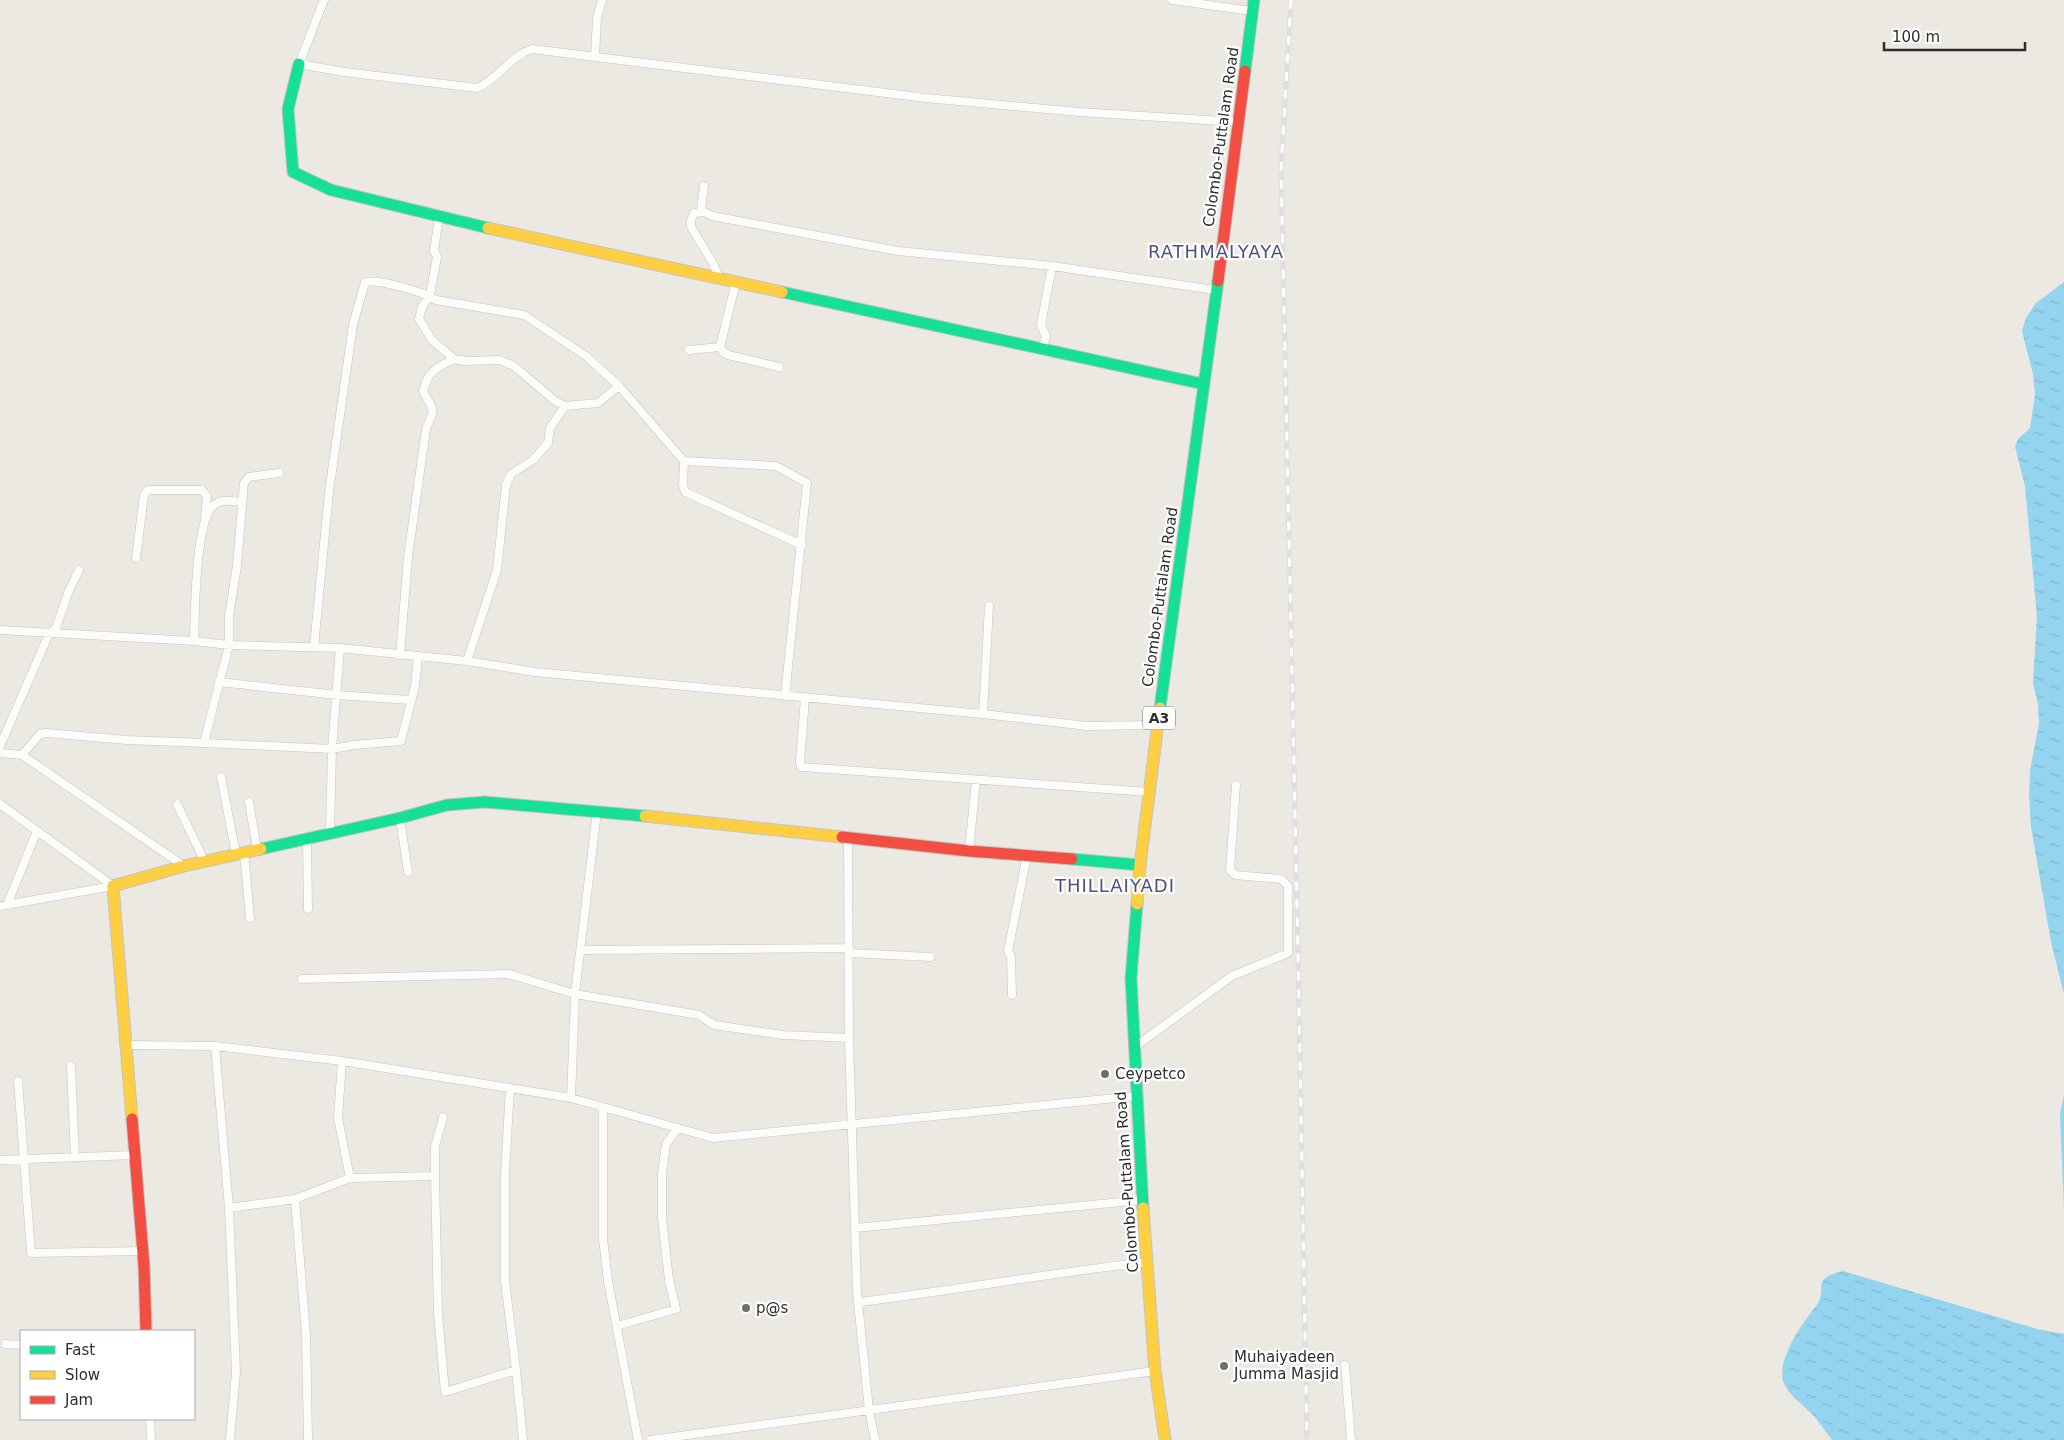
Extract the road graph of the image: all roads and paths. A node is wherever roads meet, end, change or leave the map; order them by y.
1 (324, 0) edge
2 (602, 0) edge
3 (1172, 0) edge
4 (1253, 5) edge
5 (594, 57) junction
6 (298, 64) junction
7 (1239, 122) junction
8 (704, 186) dead end
9 (704, 212) junction
10 (439, 217) junction
11 (1052, 266) junction
12 (720, 278) junction
13 (736, 282) junction
14 (1215, 290) junction
15 (430, 295) junction
16 (720, 347) junction
17 (1043, 349) junction
18 (690, 350) dead end
19 (454, 359) junction
20 (779, 367) dead end
21 (1203, 384) junction
22 (619, 386) junction
23 (565, 406) junction
24 (684, 461) junction
25 (278, 473) dead end
26 (242, 502) junction
27 (205, 522) junction
28 (802, 545) junction
29 (136, 558) dead end
30 (79, 570) dead end
31 (989, 606) dead end
32 (0, 630) edge
33 (49, 634) junction
34 (194, 642) junction
35 (229, 645) junction
36 (314, 646) junction
37 (340, 648) junction
38 (400, 655) junction
39 (418, 657) junction
40 (467, 662) junction
41 (219, 682) junction
42 (337, 695) junction
43 (785, 696) junction
44 (805, 698) junction
45 (410, 700) junction
46 (983, 714) junction
47 (1158, 725) junction
48 (204, 743) junction
49 (0, 746) edge
50 (332, 749) junction
51 (0, 753) edge
52 (22, 754) junction
53 (221, 777) dead end
54 (976, 780) junction
55 (1236, 785) dead end
56 (1149, 792) junction
57 (249, 802) dead end
58 (0, 804) edge
59 (177, 804) dead end
60 (597, 811) junction
61 (400, 818) junction
62 (37, 830) junction
63 (330, 834) junction
64 (848, 838) junction
65 (307, 839) junction
66 (258, 849) junction
67 (969, 851) junction
68 (240, 853) junction
69 (1027, 856) junction
70 (205, 862) junction
71 (1140, 865) junction
72 (184, 866) junction
73 (408, 872) dead end
74 (114, 886) junction
75 (4, 906) edge
76 (308, 909) dead end
77 (250, 918) dead end
78 (580, 950) junction
79 (849, 951) junction
80 (930, 957) dead end
81 (302, 979) dead end
82 (575, 994) junction
83 (1012, 995) dead end
84 (849, 1038) junction
85 (126, 1044) junction
86 (215, 1046) junction
87 (1136, 1046) junction
88 (342, 1061) junction
89 (71, 1066) dead end
90 (18, 1081) dead end
91 (510, 1088) junction
92 (1136, 1096) junction
93 (571, 1098) junction
94 (603, 1108) junction
95 (444, 1117) dead end
96 (853, 1123) junction
97 (678, 1128) junction
98 (135, 1155) junction
99 (75, 1157) junction
100 (23, 1159) junction
101 (0, 1160) edge
102 (435, 1176) junction
103 (350, 1178) junction
104 (295, 1200) junction
105 (1142, 1200) junction
106 (229, 1208) junction
107 (855, 1228) junction
108 (142, 1251) junction
109 (1147, 1262) junction
110 (860, 1302) junction
111 (617, 1326) junction
112 (146, 1330) edge
113 (5, 1344) dead end
114 (20, 1345) edge
115 (1346, 1364) dead end
116 (516, 1370) junction
117 (1155, 1371) junction
118 (1020, 1390) dead end
119 (869, 1410) junction
120 (150, 1420) edge
121 (151, 1440) edge
122 (230, 1440) edge
123 (308, 1440) edge
124 (523, 1440) edge
125 (638, 1440) edge
126 (651, 1440) edge
127 (875, 1440) edge
128 (1164, 1440) edge
129 (1351, 1440) edge

1 - 6 street
2 - 5 street
3 - 4 street
4 - 7 main road, Colombo-Puttalam Road / A3
5 - 6 street
5 - 7 street
6 - 10 main road
7 - 14 main road, Colombo-Puttalam Road / A3
8 - 9 street
9 - 11 street
9 - 12 street
10 - 12 main road
10 - 15 street
11 - 14 street
11 - 17 street
12 - 13 main road
13 - 16 street
13 - 17 main road
14 - 21 main road, Colombo-Puttalam Road / A3
15 - 19 street
15 - 22 street
15 - 36 street
16 - 18 street
16 - 20 street
17 - 21 main road
19 - 23 street
19 - 38 street
21 - 47 main road, Colombo-Puttalam Road / A3
22 - 23 street
22 - 24 street
23 - 40 street
24 - 28 street
24 - 28 street
25 - 26 street
26 - 27 street
26 - 35 street
27 - 29 street
27 - 34 street
28 - 43 street
30 - 33 street
31 - 46 street
32 - 33 street
33 - 34 street
33 - 49 street
34 - 35 street
35 - 36 street
35 - 41 street
36 - 37 street
37 - 38 street
37 - 42 street
38 - 39 street
39 - 40 street
39 - 45 street
40 - 43 street
41 - 42 street
41 - 48 street
42 - 45 street
42 - 50 street
43 - 44 street
44 - 46 street
44 - 54 street
45 - 50 street
46 - 47 street
47 - 56 main road, Colombo-Puttalam Road / A3
48 - 50 street
48 - 52 street
50 - 63 street
51 - 52 street
52 - 72 street
53 - 68 street
54 - 56 street
54 - 67 street
55 - 87 street
56 - 71 main road, Colombo-Puttalam Road / A3
57 - 66 street
58 - 62 street
59 - 70 street
60 - 61 main road
60 - 64 main road
60 - 78 street
61 - 63 main road
61 - 73 street
62 - 74 street
62 - 75 street
63 - 65 main road
64 - 67 main road
64 - 79 street
65 - 66 main road
65 - 76 street
66 - 68 main road
67 - 69 main road
68 - 70 main road
68 - 77 street
69 - 71 main road
69 - 83 street
70 - 72 main road
71 - 87 main road, Colombo-Puttalam Road / A3
72 - 74 main road
74 - 75 street
74 - 85 main road
78 - 79 street
78 - 82 street
79 - 80 street
79 - 84 street
81 - 82 street
82 - 84 street
82 - 93 street
84 - 96 street
85 - 86 street
85 - 98 main road
86 - 88 street
86 - 106 street
87 - 92 main road, Colombo-Puttalam Road / A3
88 - 91 street
88 - 103 street
89 - 99 street
90 - 100 street
91 - 93 street
91 - 116 street
92 - 96 street
92 - 105 main road, Colombo-Puttalam Road / A3
93 - 94 street
94 - 97 street
94 - 111 street
95 - 102 street
96 - 97 street
96 - 107 street
97 - 111 street
98 - 99 street
98 - 108 main road
99 - 100 street
100 - 101 street
100 - 108 street
102 - 103 street
102 - 116 street
103 - 104 street
104 - 106 street
104 - 123 street
105 - 107 street
105 - 109 main road, Colombo-Puttalam Road / A3
106 - 122 street
107 - 110 street
108 - 112 main road
109 - 110 street
109 - 117 main road, Colombo-Puttalam Road / A3
110 - 119 street
111 - 125 street
113 - 114 street
115 - 129 street
116 - 124 street
117 - 119 street
117 - 128 main road, Colombo-Puttalam Road / A3
118 - 119 street
119 - 126 street
119 - 127 street
120 - 121 street

